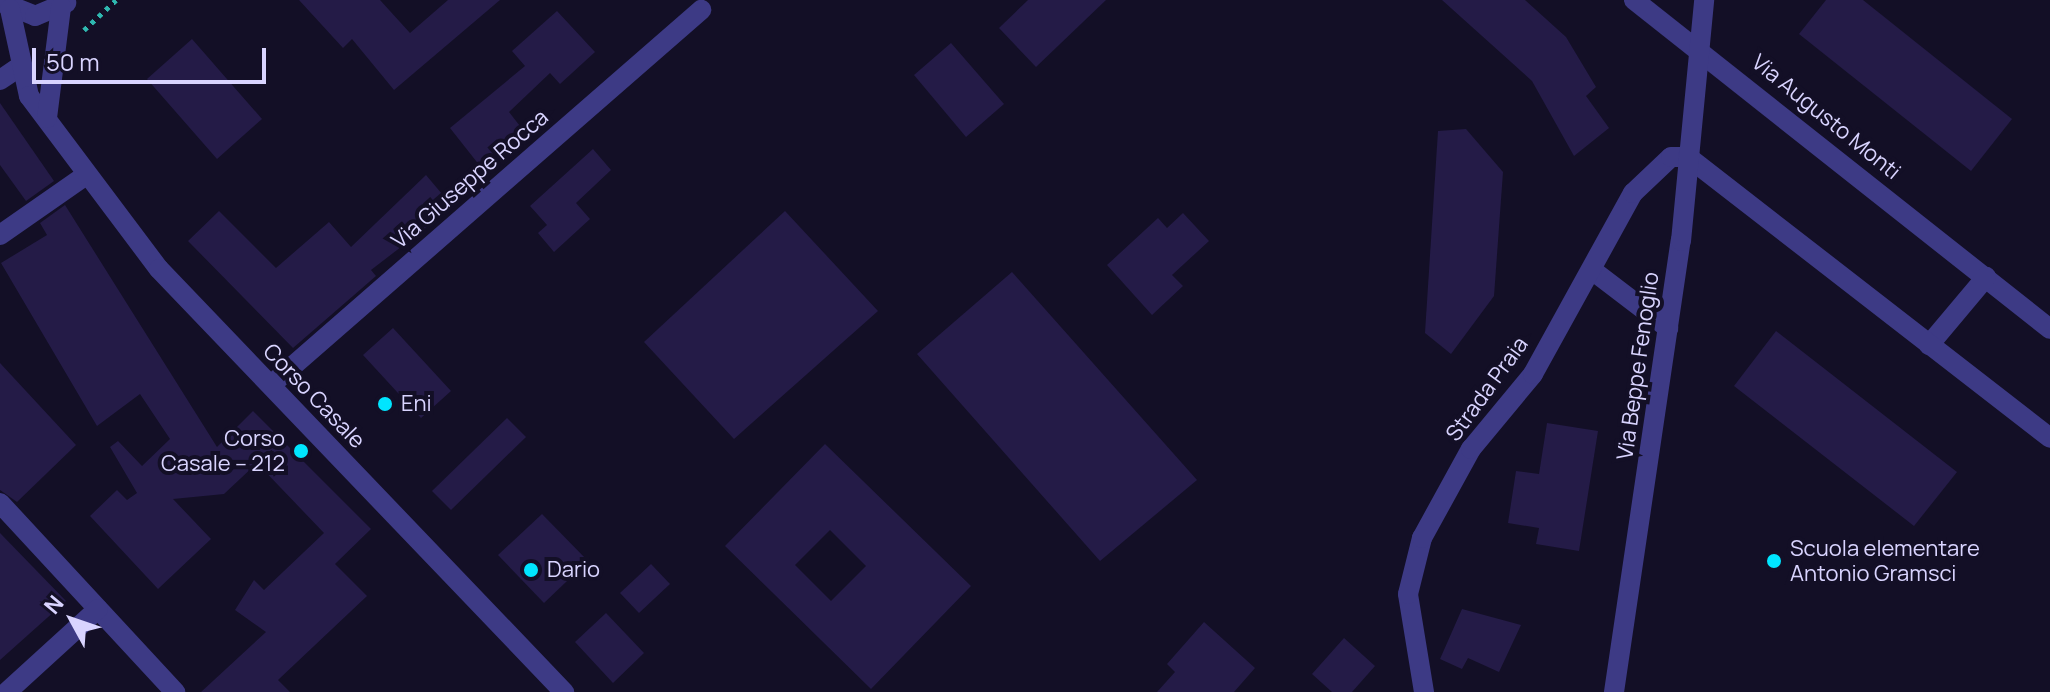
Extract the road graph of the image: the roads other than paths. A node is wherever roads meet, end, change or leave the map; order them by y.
1 (1634, 0) edge
2 (1704, 0) edge
3 (65, 4) edge
4 (5, 5) edge
5 (701, 10) dead end
6 (1698, 45) junction
7 (19, 67) junction
8 (0, 80) edge
9 (47, 118) junction
10 (1688, 157) junction
11 (86, 175) junction
12 (0, 235) edge
13 (1592, 270) junction
14 (1986, 277) junction
15 (1668, 328) junction
16 (2050, 329) edge
17 (1929, 345) junction
18 (271, 385) junction
19 (2050, 438) edge
20 (0, 503) edge
21 (98, 609) junction
22 (7, 692) edge
23 (175, 692) edge
24 (564, 692) edge
25 (1424, 692) edge
26 (1614, 692) edge

1 - 6 street, Via Augusto Monti
2 - 6 street, Via Beppe Fenoglio
3 - 4 street
3 - 9 street
4 - 7 street, Corso Casale
5 - 18 street, Via Giuseppe Rocca
6 - 10 street, Via Beppe Fenoglio
6 - 14 street, Via Augusto Monti
7 - 8 street
7 - 9 street, Corso Casale
9 - 11 street, Corso Casale
10 - 13 street, Strada Praia
10 - 15 street, Via Beppe Fenoglio
10 - 17 street
11 - 12 street
11 - 18 street, Corso Casale
13 - 15 street
13 - 25 street, Strada Praia
14 - 16 street, Via Augusto Monti
14 - 17 street
15 - 26 street, Via Beppe Fenoglio
17 - 19 street
18 - 24 street, Corso Casale
20 - 21 street
21 - 22 street
21 - 23 street

